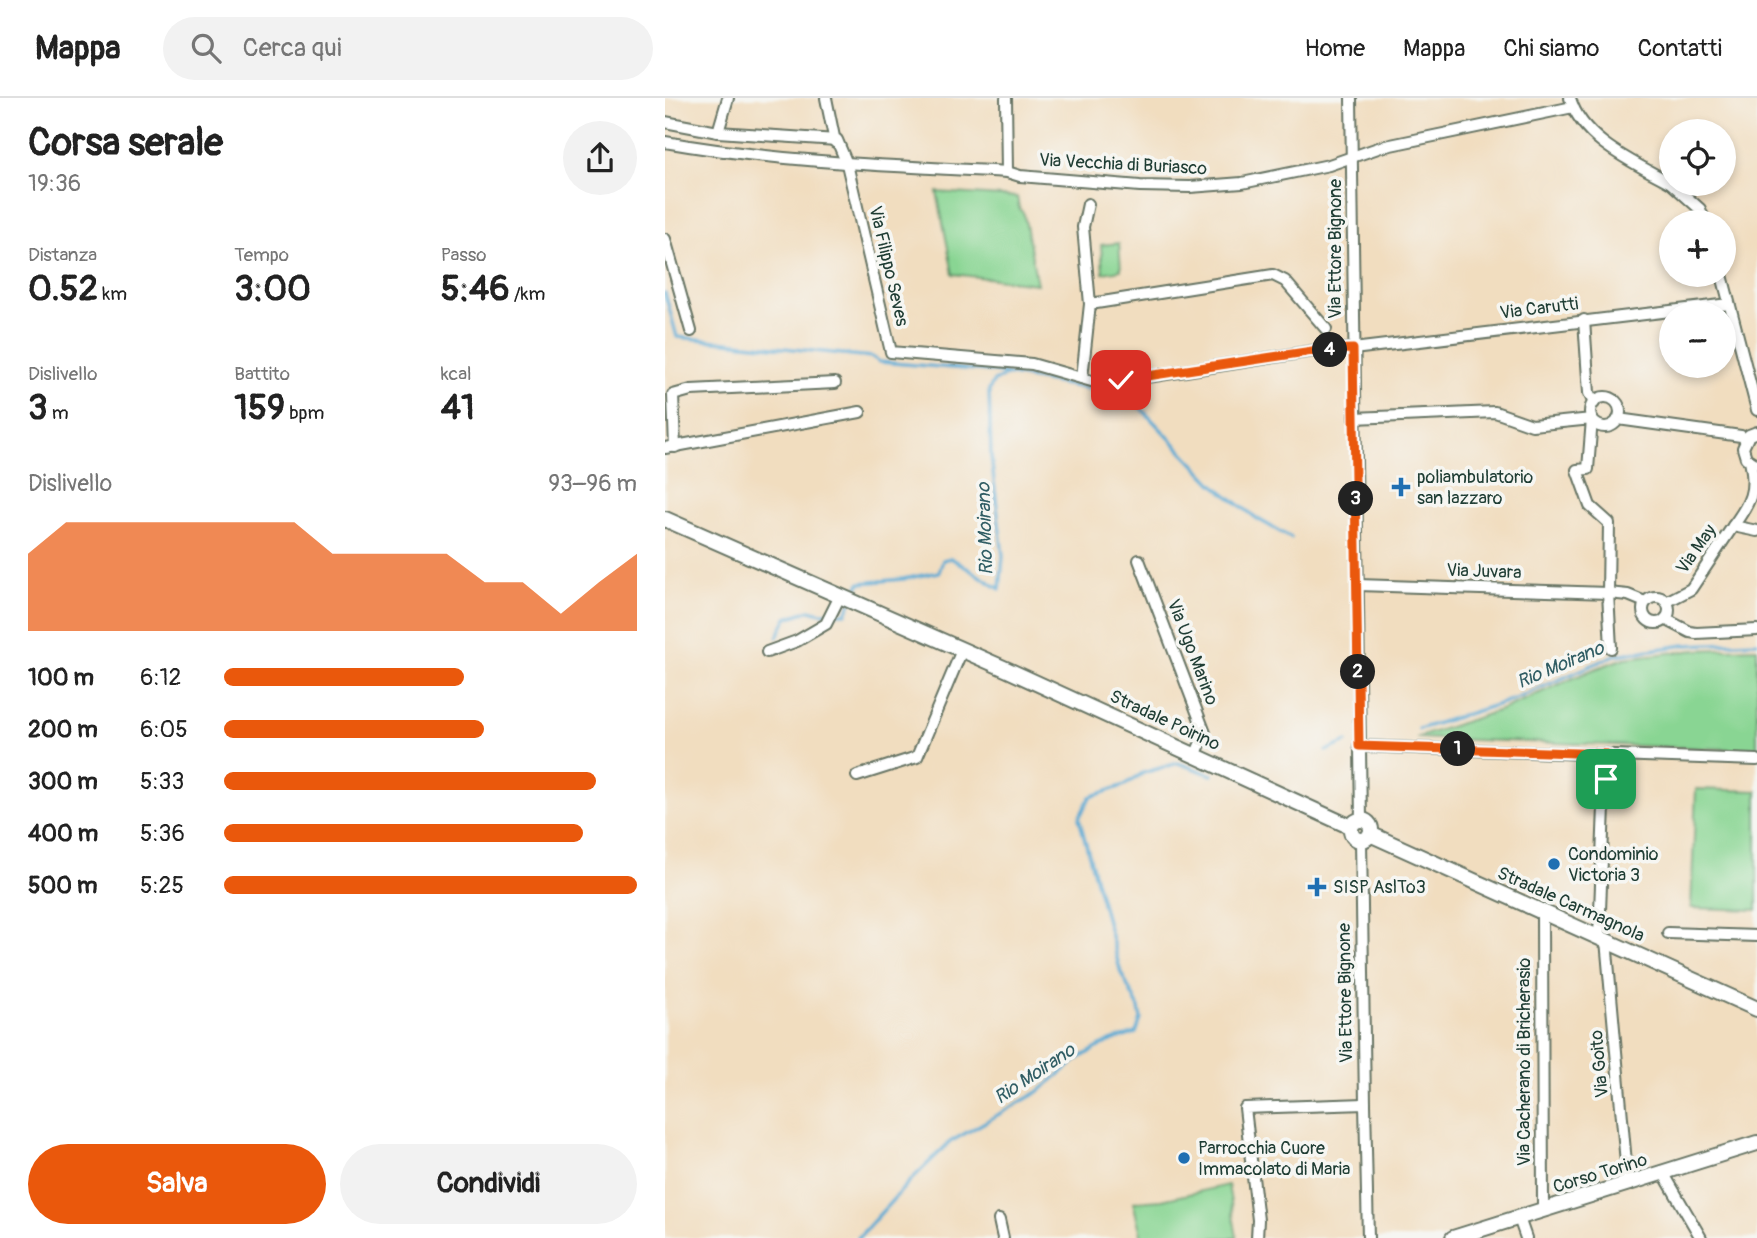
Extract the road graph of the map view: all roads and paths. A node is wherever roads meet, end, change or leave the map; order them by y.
1 (728, 98) edge
2 (825, 98) edge
3 (1006, 98) edge
4 (1351, 98) edge
5 (1571, 102) edge
6 (665, 122) edge
7 (718, 132) junction
8 (665, 142) edge
9 (835, 142) junction
10 (1352, 157) junction
11 (847, 164) junction
12 (1007, 172) junction
13 (1659, 176) edge
14 (1686, 196) edge
15 (1088, 204) dead end
16 (1700, 210) edge
17 (665, 239) edge
18 (1090, 304) junction
19 (1659, 312) edge
20 (1584, 320) junction
21 (1326, 329) dead end
22 (1736, 330) edge
23 (691, 331) dead end
24 (1353, 349) junction
25 (1082, 379) junction
26 (835, 383) dead end
27 (1594, 403) junction
28 (1757, 410) edge
29 (860, 412) dead end
30 (1355, 418) junction
31 (1592, 419) junction
32 (1618, 419) junction
33 (1757, 432) edge
34 (1745, 439) junction
35 (670, 447) edge
36 (1754, 466) edge
37 (665, 519) edge
38 (1733, 526) junction
39 (1757, 531) edge
40 (1139, 560) dead end
41 (1358, 585) junction
42 (1608, 593) junction
43 (847, 602) junction
44 (1645, 602) junction
45 (1666, 602) junction
46 (1665, 619) junction
47 (1757, 630) edge
48 (1611, 648) dead end
49 (962, 650) junction
50 (767, 652) dead end
51 (1359, 746) junction
52 (1607, 754) junction
53 (1195, 756) junction
54 (1757, 760) edge
55 (857, 776) dead end
56 (1356, 823) junction
57 (1365, 837) junction
58 (1542, 912) junction
59 (1668, 933) dead end
60 (1757, 936) edge
61 (1602, 939) junction
62 (1757, 1009) edge
63 (1365, 1104) junction
64 (1757, 1143) edge
65 (1664, 1174) junction
66 (1628, 1185) junction
67 (1543, 1211) junction
68 (1518, 1218) junction
69 (999, 1220) dead end
70 (1003, 1238) edge
71 (1257, 1238) edge
72 (1368, 1238) edge
73 (1454, 1238) edge
74 (1526, 1238) edge
75 (1701, 1238) edge

1 - 7 street
2 - 9 street
3 - 12 street
4 - 10 street, Via Ettore Bignone
5 - 10 street, Via Vecchia di Buriasco
5 - 13 street
6 - 7 street
7 - 9 street
8 - 11 street, Via Vecchia di Buriasco
9 - 11 street
10 - 12 street, Via Vecchia di Buriasco
10 - 24 street, Via Ettore Bignone
11 - 12 street, Via Vecchia di Buriasco
11 - 25 street, Via Filippo Seves
14 - 16 street
15 - 18 street
17 - 23 street
18 - 21 street
18 - 25 street
19 - 20 street, Via Carutti
20 - 24 street, Via Carutti
20 - 27 street
22 - 28 street
24 - 25 street, Via Carutti
24 - 30 street, Via Ettore Bignone
26 - 35 street
27 - 31 street
27 - 32 street
29 - 35 street
30 - 31 street
30 - 41 street, Via Ettore Bignone
31 - 32 street
31 - 42 street
32 - 34 street
33 - 34 street
34 - 36 street
36 - 38 street
37 - 43 main road, Stradale Poirino
38 - 39 street, Via May
38 - 45 street, Via May
40 - 53 street, Via Ugo Marino
41 - 42 street, Via Juvara
41 - 51 street, Via Ettore Bignone
42 - 44 street, Via Juvara
42 - 48 street
43 - 49 main road, Stradale Poirino
43 - 50 street
44 - 45 street
44 - 46 street
45 - 46 street
46 - 47 street
49 - 53 main road, Stradale Poirino
49 - 55 street
51 - 52 street
51 - 56 street, Via Ettore Bignone
52 - 54 street
52 - 61 street, Via Goito
53 - 56 main road, Stradale Poirino
56 - 57 main road
57 - 58 main road, Stradale Carmagnola
57 - 63 street, Via Ettore Bignone
58 - 61 main road, Stradale Carmagnola
58 - 67 street, Via Cacherano di Bricherasio
59 - 60 street
61 - 62 main road, Stradale Carmagnola
61 - 66 street, Via Goito
63 - 71 street
63 - 72 street, Via Ettore Bignone
64 - 65 main road, Corso Torino
65 - 66 main road, Corso Torino
65 - 75 street
66 - 67 main road, Corso Torino
67 - 68 main road, Corso Torino
68 - 73 main road, Corso Torino
68 - 74 street
69 - 70 street

